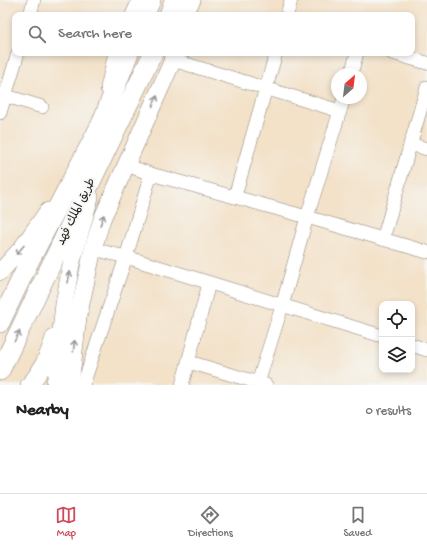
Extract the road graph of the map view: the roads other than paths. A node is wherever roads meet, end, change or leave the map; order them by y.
1 (34, 0) edge
2 (141, 0) edge
3 (151, 0) edge
4 (174, 0) edge
5 (191, 0) edge
6 (194, 0) edge
7 (292, 0) edge
8 (31, 12) edge
9 (135, 12) edge
10 (146, 12) edge
11 (170, 12) edge
12 (184, 12) edge
13 (190, 12) edge
14 (288, 12) edge
15 (17, 56) edge
16 (118, 56) edge
17 (152, 56) edge
18 (169, 56) edge
19 (170, 56) edge
20 (173, 56) edge
21 (275, 56) edge
22 (356, 56) edge
23 (402, 56) edge
24 (427, 63) edge
25 (353, 68) edge
26 (427, 87) edge
27 (266, 88) junction
28 (3, 95) edge
29 (342, 104) edge
30 (42, 107) dead end
31 (340, 111) junction
32 (0, 113) edge
33 (101, 124) junction
34 (410, 144) junction
35 (427, 149) edge
36 (126, 165) junction
37 (96, 173) junction
38 (151, 174) junction
39 (235, 196) junction
40 (307, 217) junction
41 (383, 239) junction
42 (93, 249) junction
43 (427, 252) edge
44 (126, 257) junction
45 (0, 272) edge
46 (209, 283) junction
47 (64, 304) junction
48 (282, 306) junction
49 (0, 323) edge
50 (379, 335) edge
51 (415, 346) edge
52 (427, 350) edge
53 (189, 362) junction
54 (0, 371) edge
55 (262, 384) edge
56 (29, 385) edge
57 (56, 385) edge
58 (70, 385) edge
59 (83, 385) edge
60 (182, 385) edge

1 - 8 street
2 - 9 main road
3 - 10 highway
4 - 11 highway
5 - 12 highway
6 - 13 main road
7 - 14 street
15 - 28 street
16 - 33 highway, طريق الملك فهد
17 - 37 highway, طريق الملك فهد
18 - 37 highway
36 -> 19 main road
20 - 27 street
21 - 27 street
22 - 25 street
23 - 24 street
26 - 34 street
27 - 31 street
27 - 39 street
28 - 30 street
28 - 32 street
29 - 31 street
31 - 40 street
33 -> 45 main road
33 - 49 highway, طريق الملك فهد
34 - 35 street
34 - 41 street
36 - 38 street
42 -> 36 main road
47 -> 37 main road
54 -> 37 highway, طريق الملك فهد
38 - 39 street
38 - 44 street
39 - 40 street
40 - 41 street
40 - 48 street
41 - 43 street
42 - 44 street
58 -> 42 main road
44 - 46 street
44 - 59 street
46 - 48 street
46 - 53 street
47 - 56 main road
47 - 57 main road
48 - 50 street
48 - 55 street
51 - 52 street
53 - 55 street
53 - 60 street

